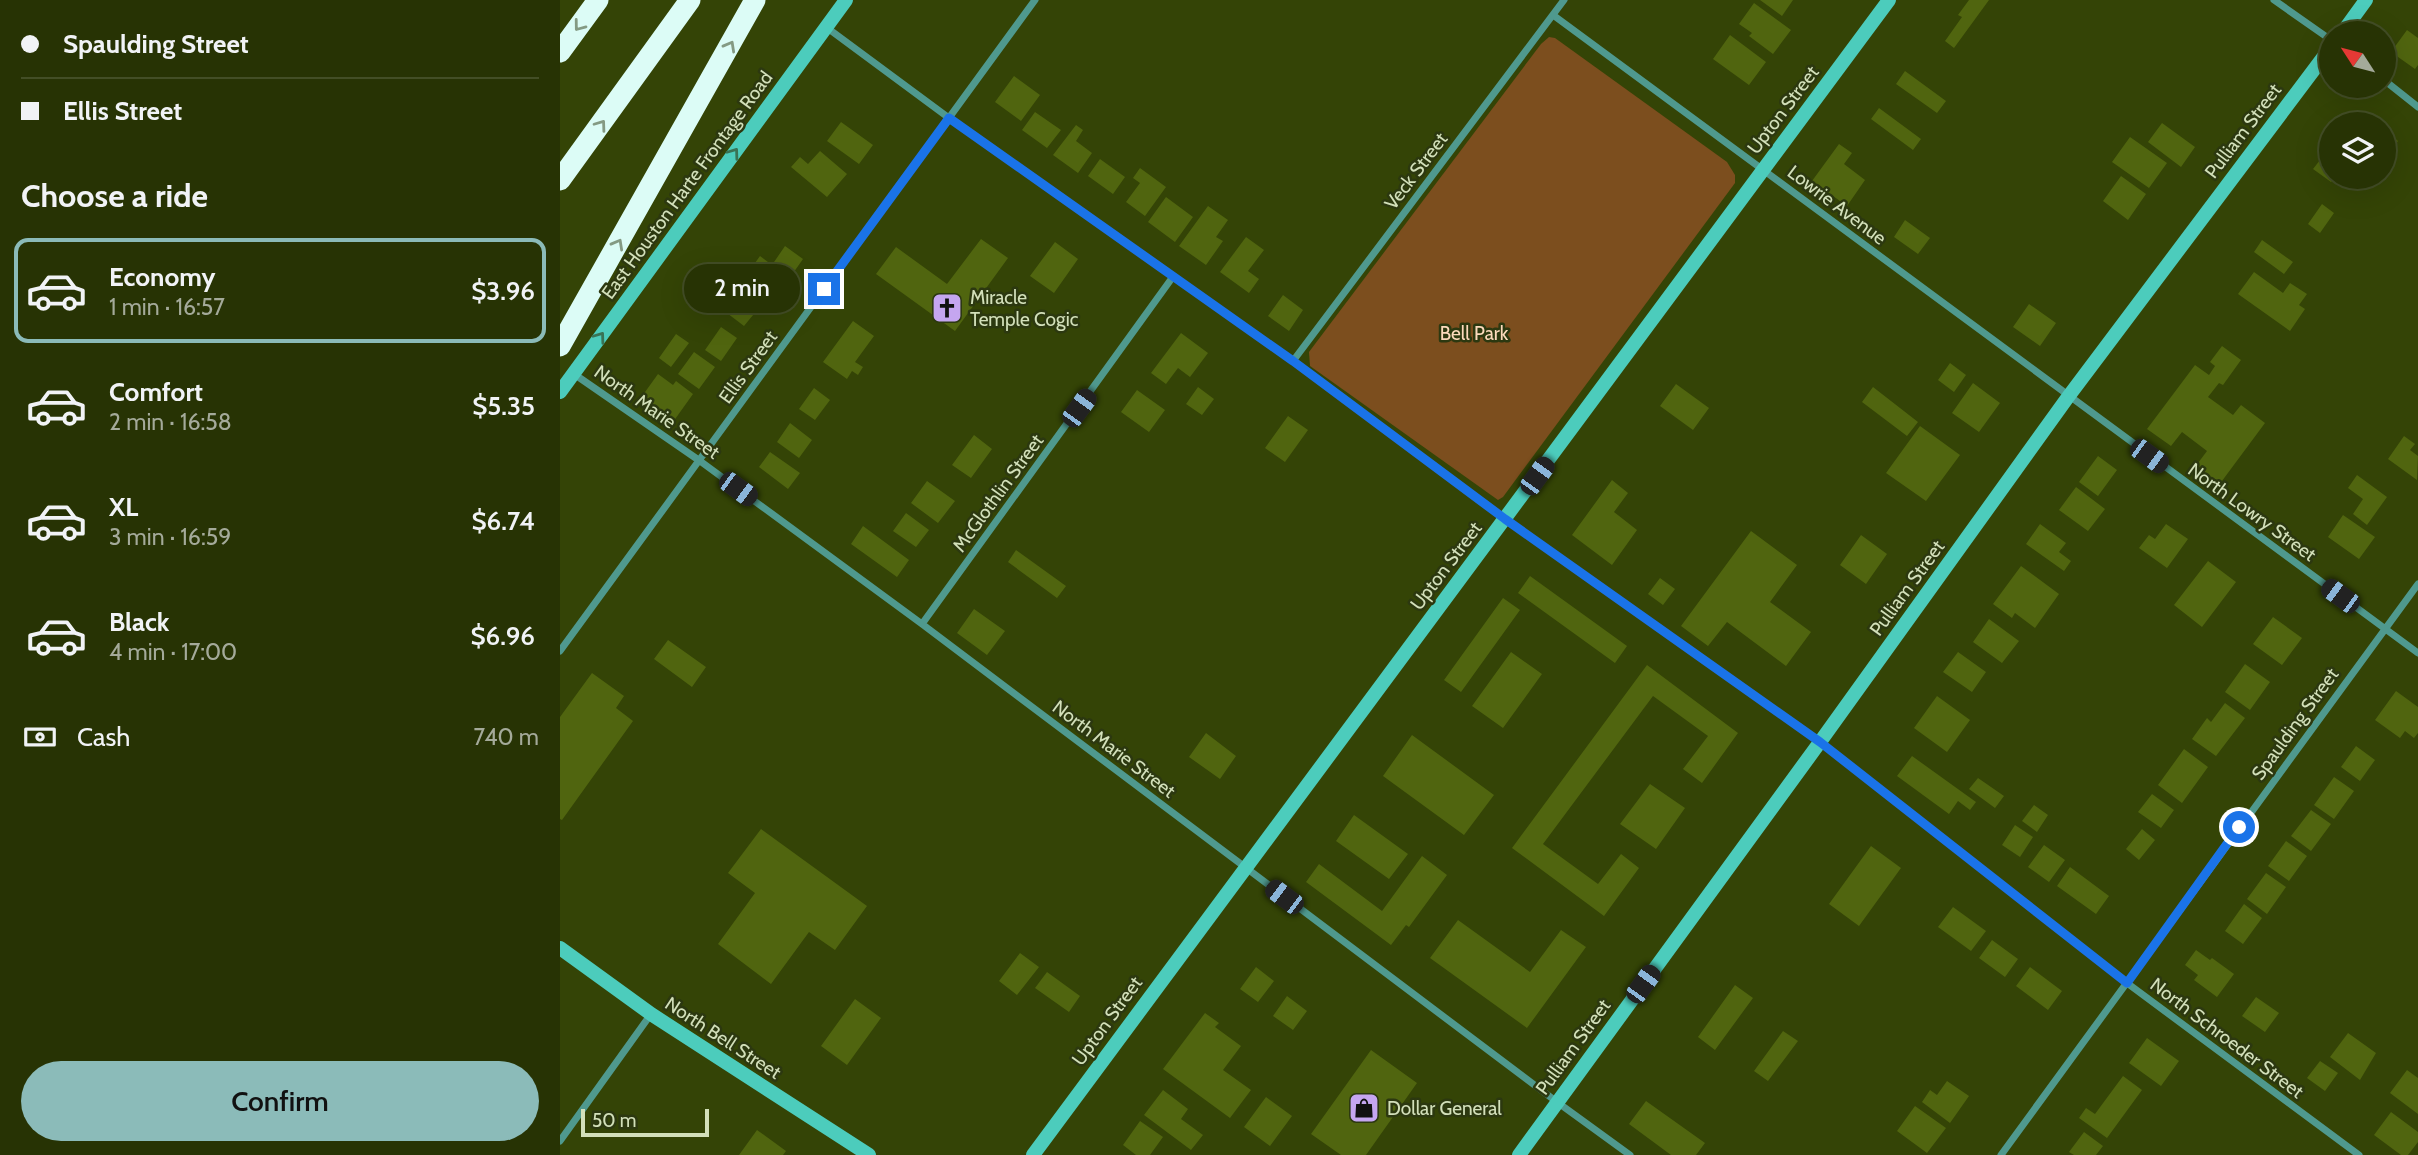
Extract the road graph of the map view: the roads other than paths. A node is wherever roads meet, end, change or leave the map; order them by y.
1 (598, 0) edge
2 (690, 0) edge
3 (755, 0) edge
4 (846, 0) edge
5 (1035, 0) edge
6 (1564, 0) edge
7 (1889, 0) edge
8 (2274, 0) edge
9 (2366, 0) edge
10 (1553, 15) junction
11 (2351, 21) edge
12 (826, 27) junction
13 (2319, 32) edge
14 (560, 52) edge
15 (2319, 63) edge
16 (2396, 90) edge
17 (2418, 107) edge
18 (949, 118) junction
19 (1763, 169) junction
20 (560, 180) edge
21 (1172, 278) junction
22 (560, 346) edge
23 (1293, 361) junction
24 (574, 374) junction
25 (560, 392) edge
26 (2068, 397) junction
27 (700, 461) junction
28 (1505, 519) junction
29 (2418, 584) edge
30 (922, 624) junction
31 (2384, 628) junction
32 (560, 651) edge
33 (2418, 653) edge
34 (1820, 742) junction
35 (1245, 867) junction
36 (560, 948) edge
37 (2127, 983) junction
38 (651, 1013) junction
39 (1557, 1102) junction
40 (560, 1141) edge
41 (869, 1155) edge
42 (1033, 1155) edge
43 (1518, 1155) edge
44 (1630, 1155) edge
45 (2001, 1155) edge
46 (2359, 1155) edge

1 -> 14 highway
20 -> 2 highway
22 -> 3 highway
4 - 12 main road, East Houston Harte Frontage Road
5 - 18 street, Ellis Street
6 - 10 street, Veck Street
7 - 19 main road, Upton Street
8 - 13 street
9 - 11 main road
10 - 19 street, Lowrie Avenue
10 - 23 street, Veck Street
12 - 18 street, North Schroeder Street
24 -> 12 main road, East Houston Harte Frontage Road
15 - 26 main road, Pulliam Street
16 - 17 street
18 - 21 street, North Schroeder Street
18 - 27 street, Ellis Street
19 - 26 street, Lowrie Avenue
19 - 28 main road, Upton Street
21 - 23 street, North Schroeder Street
21 - 30 street, McGlothlin Street
23 - 28 street, North Schroeder Street
24 - 25 main road, East Houston Harte Frontage Road
24 - 27 street, North Marie Street
26 - 31 street, North Lowry Street
26 - 34 main road, Pulliam Street
27 - 30 street, North Marie Street
27 - 32 street, Ellis Street
28 - 34 street, North Schroeder Street
28 - 35 main road, Upton Street
29 - 31 street, Spaulding Street
30 - 35 street, North Marie Street
31 - 33 street, North Lowry Street
31 - 37 street, Spaulding Street
34 - 37 street, North Schroeder Street
34 - 39 main road, Pulliam Street
35 - 39 street, North Marie Street
35 - 42 main road, Upton Street
36 - 38 main road, North Bell Street
37 - 45 street, Spaulding Street
37 - 46 street, North Schroeder Street
38 - 40 street
38 - 41 main road, North Bell Street
39 - 43 main road, Pulliam Street
39 - 44 street, North Marie Street

